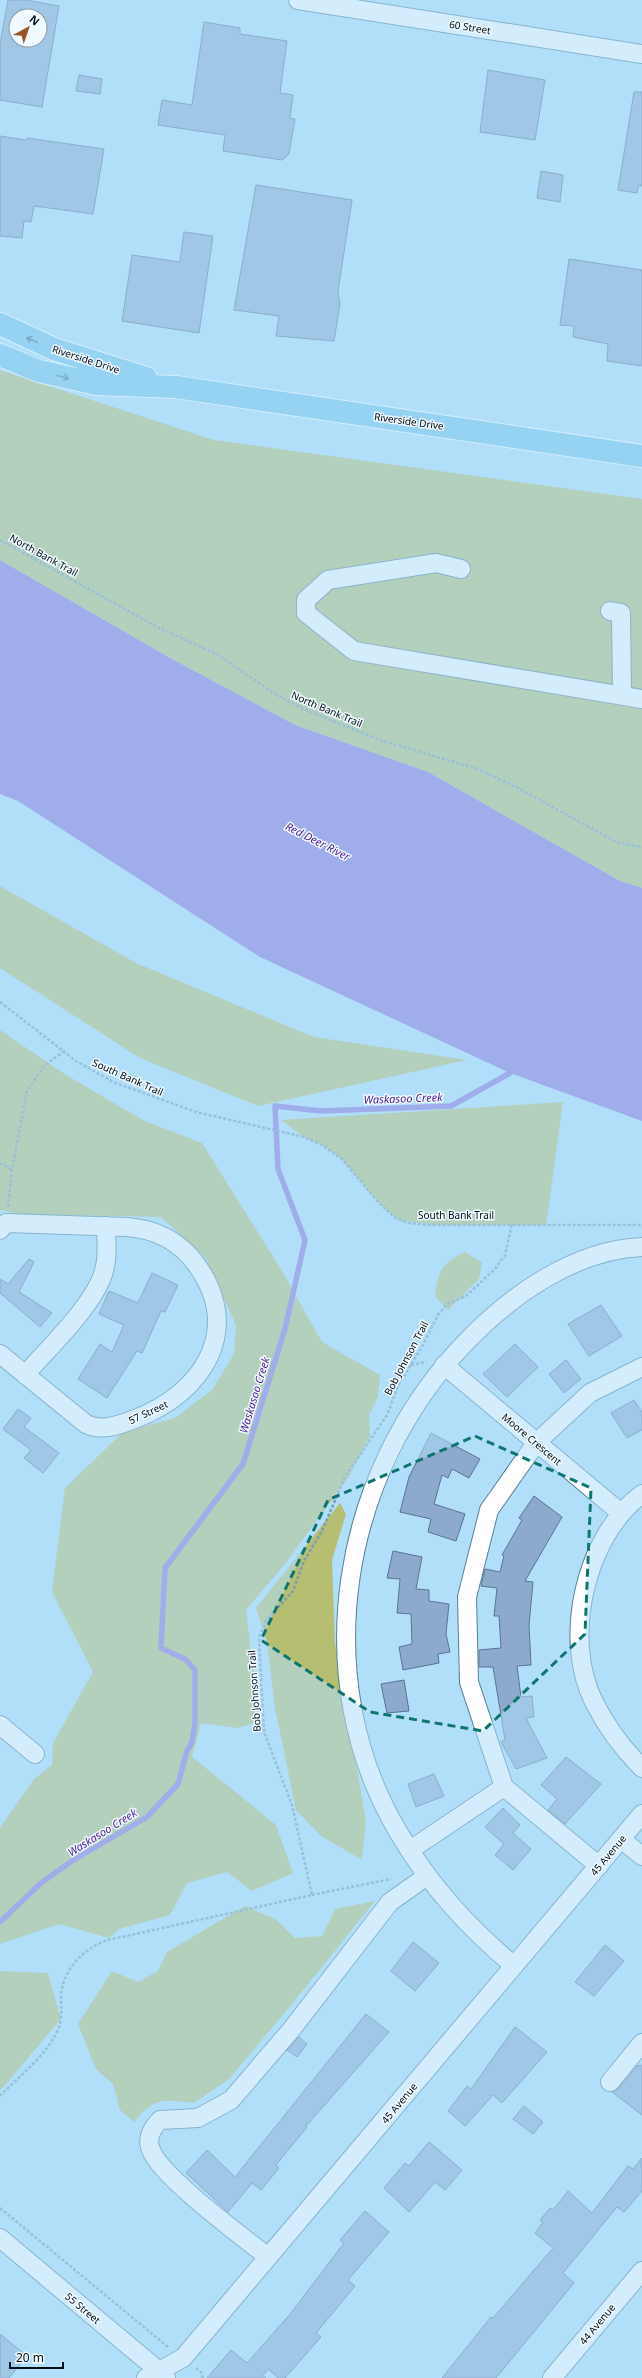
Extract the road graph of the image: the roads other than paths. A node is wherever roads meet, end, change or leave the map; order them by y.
1 (298, 0) edge
2 (642, 54) edge
3 (0, 324) edge
4 (0, 355) edge
5 (176, 386) junction
6 (642, 456) edge
7 (461, 569) dead end
8 (610, 611) dead end
9 (622, 694) junction
10 (642, 699) edge
11 (3, 1226) edge
12 (106, 1226) junction
13 (642, 1247) edge
14 (0, 1354) edge
15 (444, 1365) junction
16 (642, 1367) edge
17 (25, 1374) junction
18 (536, 1443) junction
19 (642, 1494) edge
20 (621, 1513) junction
21 (0, 1725) edge
22 (35, 1754) dead end
23 (642, 1768) edge
24 (504, 1786) junction
25 (642, 1814) edge
26 (621, 1839) junction
27 (410, 1850) junction
28 (642, 1856) edge
29 (599, 1866) junction
30 (425, 1874) junction
31 (514, 1966) junction
32 (642, 2043) edge
33 (610, 2082) dead end
34 (0, 2238) edge
35 (268, 2258) junction
36 (642, 2271) edge
37 (157, 2376) edge
38 (552, 2378) edge

1 - 2 street, 60 Street
5 -> 3 main road, Riverside Drive
4 -> 5 main road, Riverside Drive
5 - 6 main road, Riverside Drive
7 - 9 street
8 - 9 street
9 - 10 street
11 - 12 street, 57 Street
12 - 17 street
12 - 17 street, 57 Street
13 - 15 street
14 - 17 street, 57 Street
15 - 18 street, Moore Crescent
15 - 27 street
16 - 18 street
18 - 20 street, Moore Crescent
18 - 24 street
19 - 20 street
20 - 23 street
21 - 22 street
24 - 27 street
24 - 29 street
25 - 26 street, 45 Avenue
26 - 28 street
26 - 29 street, 45 Avenue
27 - 30 street
29 - 31 street, 45 Avenue
30 - 31 street
30 - 35 street
31 - 35 street, 45 Avenue
32 - 33 street
34 - 37 street, 55 Street
35 - 37 street, 45 Avenue
36 - 38 street, 44 Avenue

